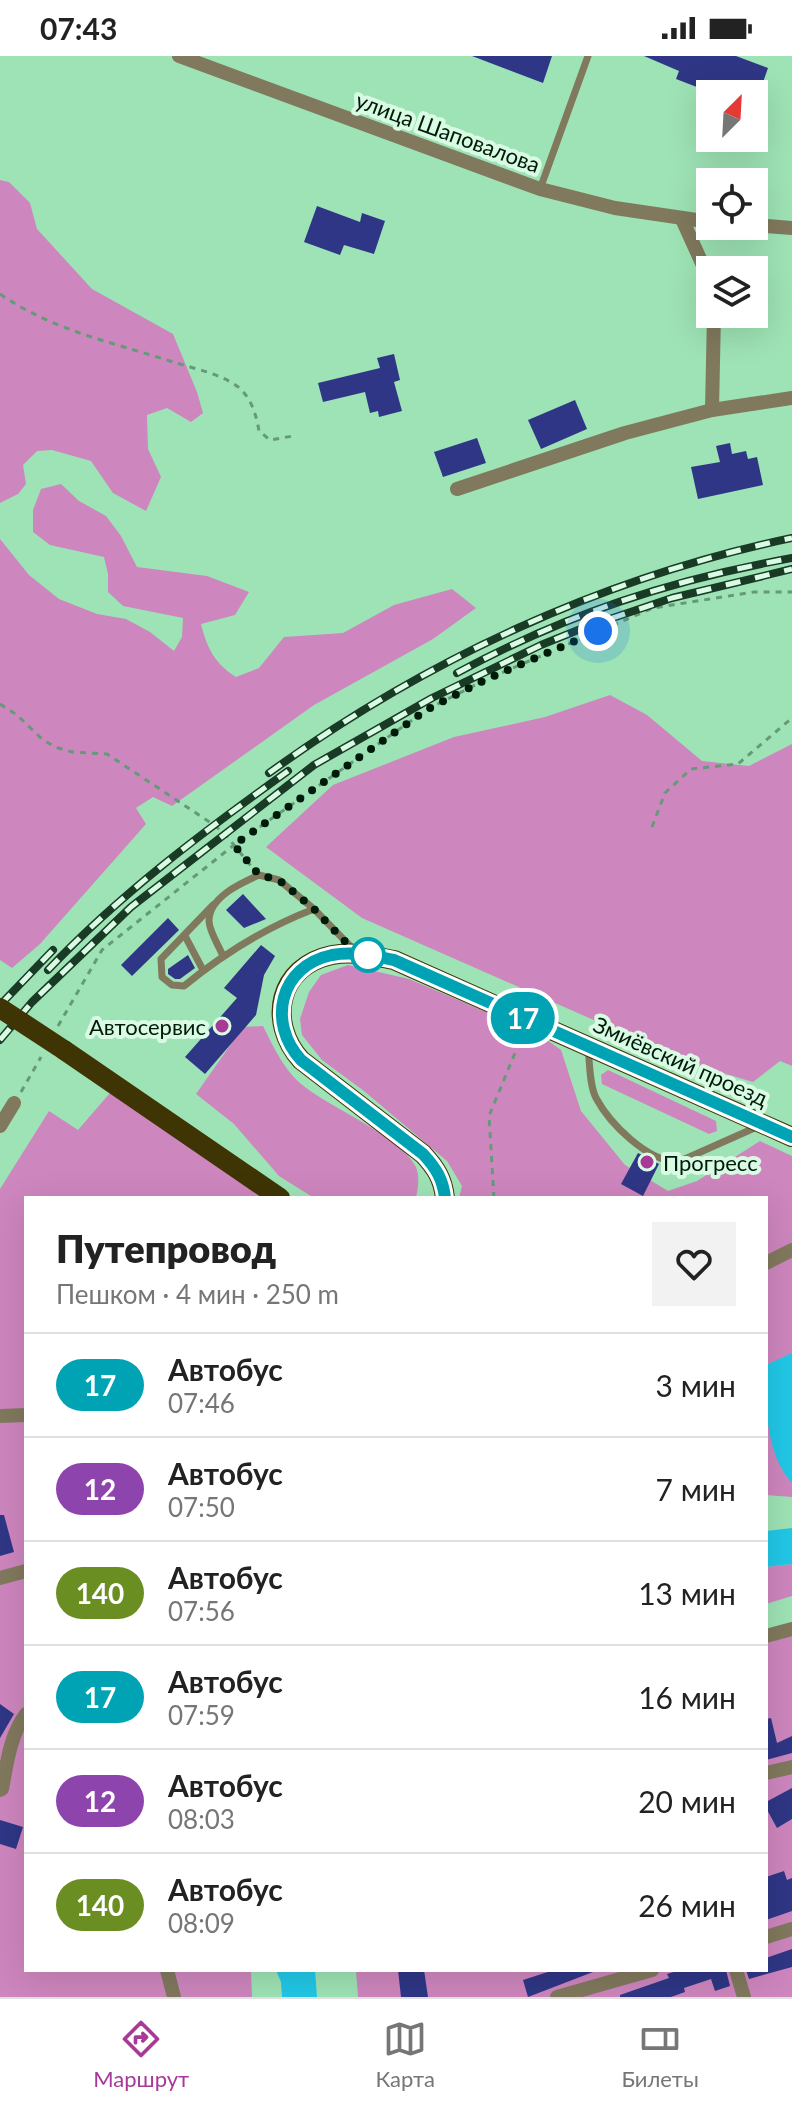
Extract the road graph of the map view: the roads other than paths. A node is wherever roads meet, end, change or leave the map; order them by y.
1 (179, 56) edge
2 (588, 56) edge
3 (540, 189) junction
4 (682, 219) junction
5 (696, 220) edge
6 (768, 226) edge
7 (792, 228) edge
8 (699, 256) edge
9 (714, 328) edge
10 (792, 398) edge
11 (712, 410) junction
12 (457, 489) dead end
13 (213, 905) junction
14 (314, 909) junction
15 (185, 936) junction
16 (356, 953) junction
17 (223, 956) junction
18 (203, 970) junction
19 (0, 1008) edge
20 (587, 1046) junction
21 (14, 1103) road end
22 (765, 1123) junction
23 (0, 1126) edge
24 (792, 1137) edge
25 (277, 1196) edge
26 (445, 1196) edge
27 (792, 1250) edge
28 (768, 1262) edge
29 (24, 1415) edge
30 (0, 1416) edge
31 (24, 1572) edge
32 (0, 1578) edge
33 (792, 1629) edge
34 (768, 1635) edge
35 (24, 1717) edge
36 (792, 1767) edge
37 (768, 1773) edge
38 (0, 1790) edge
39 (792, 1929) edge
40 (768, 1936) edge
41 (168, 1972) edge
42 (645, 1972) edge
43 (737, 1972) edge
44 (174, 1997) edge
45 (557, 1997) edge
46 (744, 1997) edge

1 - 3 street, улица Шаповалова
2 - 3 lane
3 - 4 street, улица Шаповалова
4 - 5 street, улица Шаповалова
4 - 8 street
6 - 7 street
9 - 11 street
10 - 11 street
11 - 12 street
13 - 14 lane
13 - 15 lane
13 - 17 lane
14 - 16 lane
14 - 17 lane
15 - 18 lane
15 - 18 lane
16 - 20 main road, Змиёвский проезд
16 - 26 main road, Змиёвский проезд
17 - 18 lane
19 - 25 main road, bridge
20 - 22 main road, Змиёвский проезд
20 - 22 lane
21 - 23 street
22 - 24 main road, Змиёвский проезд
27 - 28 street
29 - 30 street
31 - 32 street
33 - 34 street
35 - 38 street
36 - 37 street
39 - 40 street
41 - 44 street
42 - 45 street
43 - 46 street

